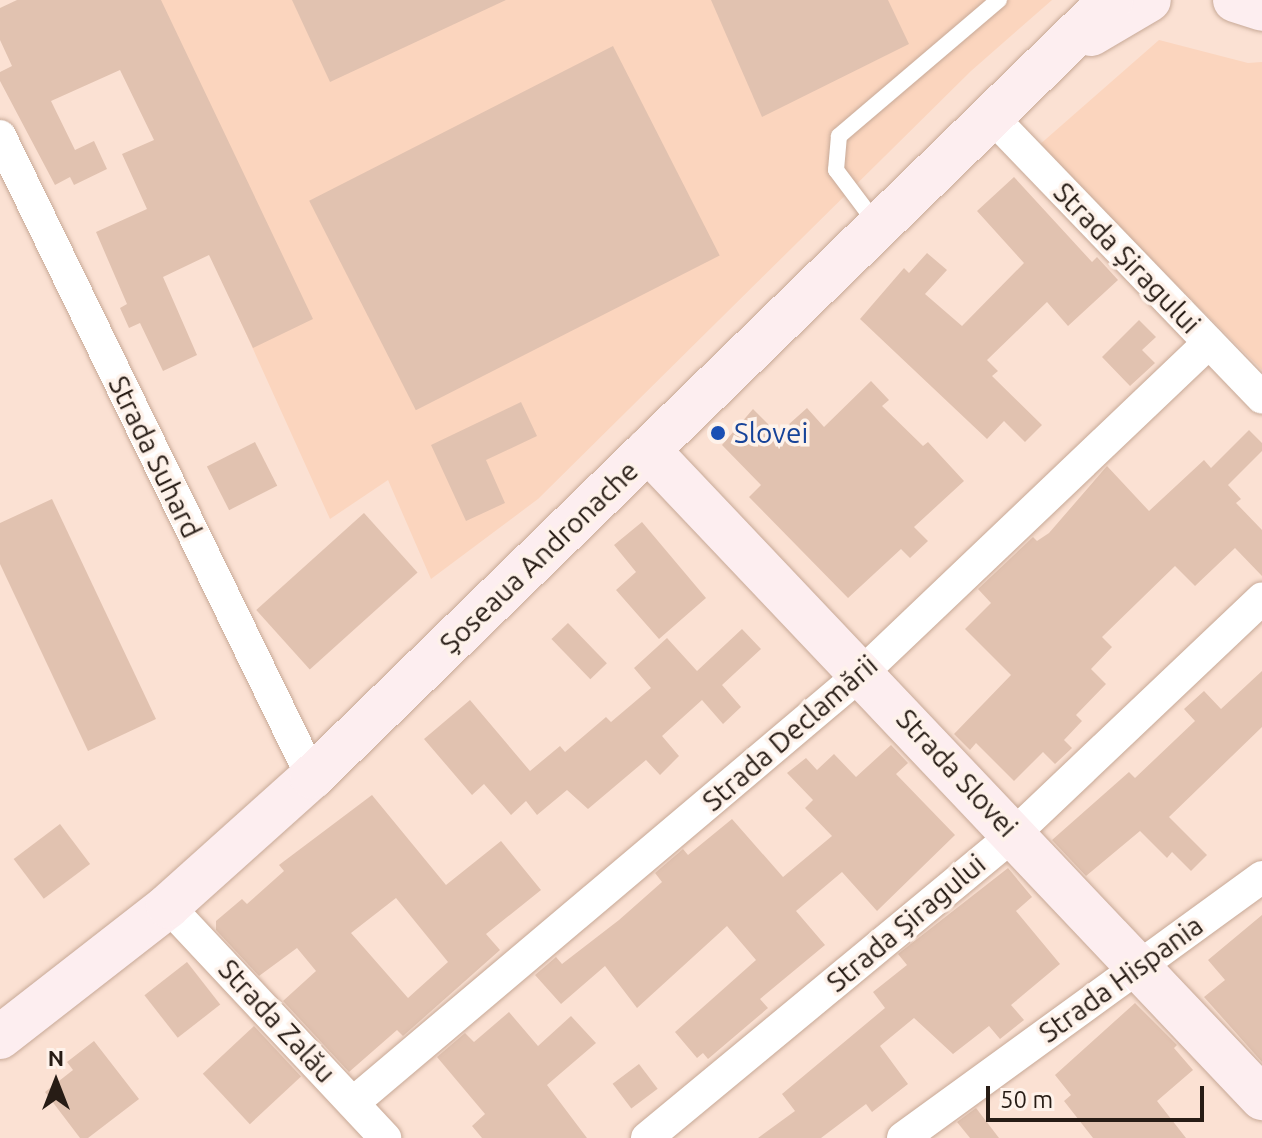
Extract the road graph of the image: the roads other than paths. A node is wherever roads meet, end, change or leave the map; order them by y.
1 (999, 0) edge
2 (1111, 0) edge
3 (1149, 0) edge
4 (1235, 0) edge
5 (1262, 9) edge
6 (1058, 54) junction
7 (993, 118) junction
8 (0, 136) edge
9 (879, 227) junction
10 (1209, 343) junction
11 (1262, 398) edge
12 (648, 450) junction
13 (1260, 604) edge
14 (862, 673) junction
15 (312, 777) junction
16 (1014, 834) junction
17 (1262, 877) edge
18 (168, 906) junction
19 (1140, 966) junction
20 (0, 1037) edge
21 (1262, 1098) edge
22 (353, 1103) junction
23 (385, 1138) edge
24 (647, 1138) edge
25 (903, 1138) edge

1 - 9 lane
2 - 6 main road, Șoseaua Andronache
3 - 6 main road, Șoseaua Andronache
4 - 5 main road
6 - 7 main road, Șoseaua Andronache
7 - 9 main road, Șoseaua Andronache
7 - 10 street, Strada Șiragului
8 - 15 street, Strada Suhard
9 - 12 main road, Șoseaua Andronache
10 - 11 street, Strada Șiragului
10 - 14 street, Strada Declamării
12 - 14 main road, Strada Slovei
12 - 15 main road, Șoseaua Andronache
13 - 16 street, Strada Șiragului
14 - 16 main road, Strada Slovei
14 - 22 street, Strada Declamării
15 - 18 main road, Șoseaua Andronache
16 - 19 main road, Strada Slovei
16 - 24 street, Strada Șiragului
17 - 19 street, Strada Hispania
18 - 20 main road, Șoseaua Andronache
18 - 22 street, Strada Zalău
19 - 21 main road, Strada Slovei
19 - 25 street, Strada Hispania
22 - 23 street, Strada Zalău

